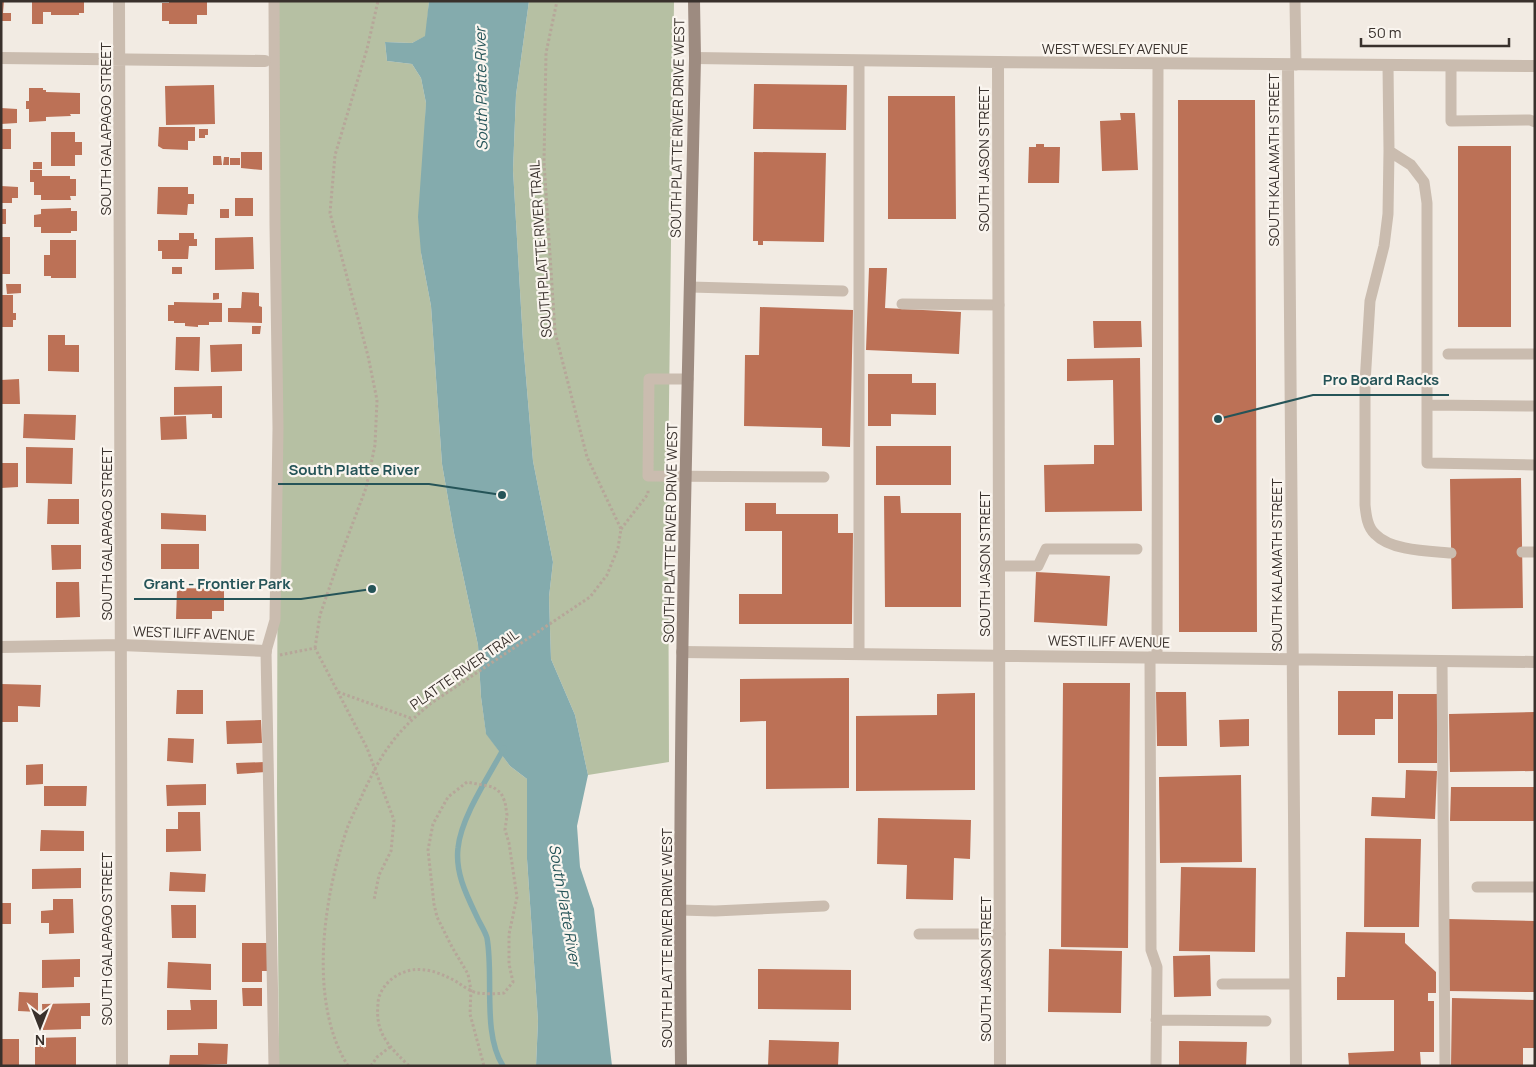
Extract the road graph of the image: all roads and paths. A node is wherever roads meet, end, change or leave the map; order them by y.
1 (119, 1) edge
2 (274, 1) edge
3 (378, 1) edge
4 (557, 1) edge
5 (694, 1) edge
6 (1295, 1) edge
7 (1, 58) edge
8 (695, 58) junction
9 (120, 59) junction
10 (859, 60) junction
11 (264, 61) dead end
12 (998, 62) junction
13 (1158, 64) junction
14 (1292, 65) junction
15 (1388, 65) junction
16 (1451, 66) junction
17 (1535, 66) edge
18 (1535, 122) edge
19 (1389, 151) junction
20 (690, 287) junction
21 (843, 291) dead end
22 (902, 304) dead end
23 (999, 305) junction
24 (1448, 354) dead end
25 (1535, 354) edge
26 (688, 379) junction
27 (1427, 405) junction
28 (1535, 406) edge
29 (1535, 465) edge
30 (648, 476) junction
31 (686, 476) junction
32 (824, 477) dead end
33 (621, 529) junction
34 (1137, 549) dead end
35 (1522, 552) dead end
36 (1535, 552) edge
37 (1450, 553) dead end
38 (999, 566) junction
39 (121, 645) junction
40 (1, 647) edge
41 (315, 648) junction
42 (266, 651) junction
43 (682, 652) junction
44 (859, 653) junction
45 (1000, 655) junction
46 (1154, 657) junction
47 (1292, 659) junction
48 (1442, 661) junction
49 (1535, 662) edge
50 (338, 692) junction
51 (413, 719) junction
52 (375, 768) junction
53 (1477, 887) dead end
54 (1535, 887) edge
55 (374, 900) dead end
56 (824, 906) dead end
57 (680, 910) junction
58 (919, 934) dead end
59 (1000, 934) junction
60 (1222, 984) dead end
61 (1295, 984) junction
62 (470, 990) junction
63 (1156, 1020) junction
64 (1266, 1021) dead end
65 (390, 1048) junction
66 (122, 1066) edge
67 (274, 1066) edge
68 (348, 1066) edge
69 (371, 1066) edge
70 (409, 1066) edge
71 (484, 1066) edge
72 (681, 1066) edge
73 (1000, 1066) edge
74 (1156, 1066) edge
75 (1296, 1066) edge
76 (1445, 1066) edge

1 - 9 street, SOUTH GALAPAGO STREET
2 - 42 lane
3 - 41 path
4 - 33 path, SOUTH PLATTE RIVER TRAIL
5 - 8 street, SOUTH PLATTE RIVER DRIVE WEST
6 - 14 lane
7 - 9 street
8 - 10 street, WEST WESLEY AVENUE
8 - 20 street, SOUTH PLATTE RIVER DRIVE WEST
9 - 11 street
9 - 39 street, SOUTH GALAPAGO STREET
10 - 12 street, WEST WESLEY AVENUE
10 - 44 lane
12 - 13 street, WEST WESLEY AVENUE
12 - 23 street, SOUTH JASON STREET
13 - 14 street, WEST WESLEY AVENUE
13 - 46 lane
14 - 15 street, WEST WESLEY AVENUE
14 - 47 street, SOUTH KALAMATH STREET
15 - 16 street, WEST WESLEY AVENUE
15 - 19 lane
16 - 17 street, WEST WESLEY AVENUE
16 - 18 lane
19 - 27 lane
19 - 37 lane
20 - 21 lane
20 - 26 street, SOUTH PLATTE RIVER DRIVE WEST
22 - 23 lane
23 - 38 street, SOUTH JASON STREET
24 - 25 lane
26 - 30 lane
26 - 31 street, SOUTH PLATTE RIVER DRIVE WEST
27 - 28 lane
27 - 29 lane
30 - 31 lane
30 - 33 path
31 - 32 lane
31 - 43 street, SOUTH PLATTE RIVER DRIVE WEST
33 - 51 path, PLATTE RIVER TRAIL
34 - 38 lane
35 - 36 lane
38 - 45 street, SOUTH JASON STREET
39 - 40 street, WEST ILIFF AVENUE
39 - 42 street, WEST ILIFF AVENUE
39 - 66 street, SOUTH GALAPAGO STREET
41 - 42 path
41 - 50 path
42 - 67 lane
43 - 44 street, WEST ILIFF AVENUE
43 - 57 street, SOUTH PLATTE RIVER DRIVE WEST
44 - 45 street, WEST ILIFF AVENUE
45 - 46 street, WEST ILIFF AVENUE
45 - 59 street, SOUTH JASON STREET
46 - 47 street, WEST ILIFF AVENUE
46 - 63 lane
47 - 48 street, WEST ILIFF AVENUE
47 - 61 street, SOUTH KALAMATH STREET
48 - 49 street, WEST ILIFF AVENUE
48 - 76 lane
50 - 51 path
50 - 52 path
51 - 52 path, PLATTE RIVER TRAIL
52 - 55 path
52 - 68 path, PLATTE RIVER TRAIL
53 - 54 lane
56 - 57 lane
57 - 72 street, SOUTH PLATTE RIVER DRIVE WEST
58 - 59 lane
59 - 73 street, SOUTH JASON STREET
60 - 61 lane
61 - 75 street, SOUTH KALAMATH STREET
62 - 62 path
62 - 65 path
62 - 71 path
63 - 64 lane
63 - 74 lane
65 - 69 path
65 - 70 path

